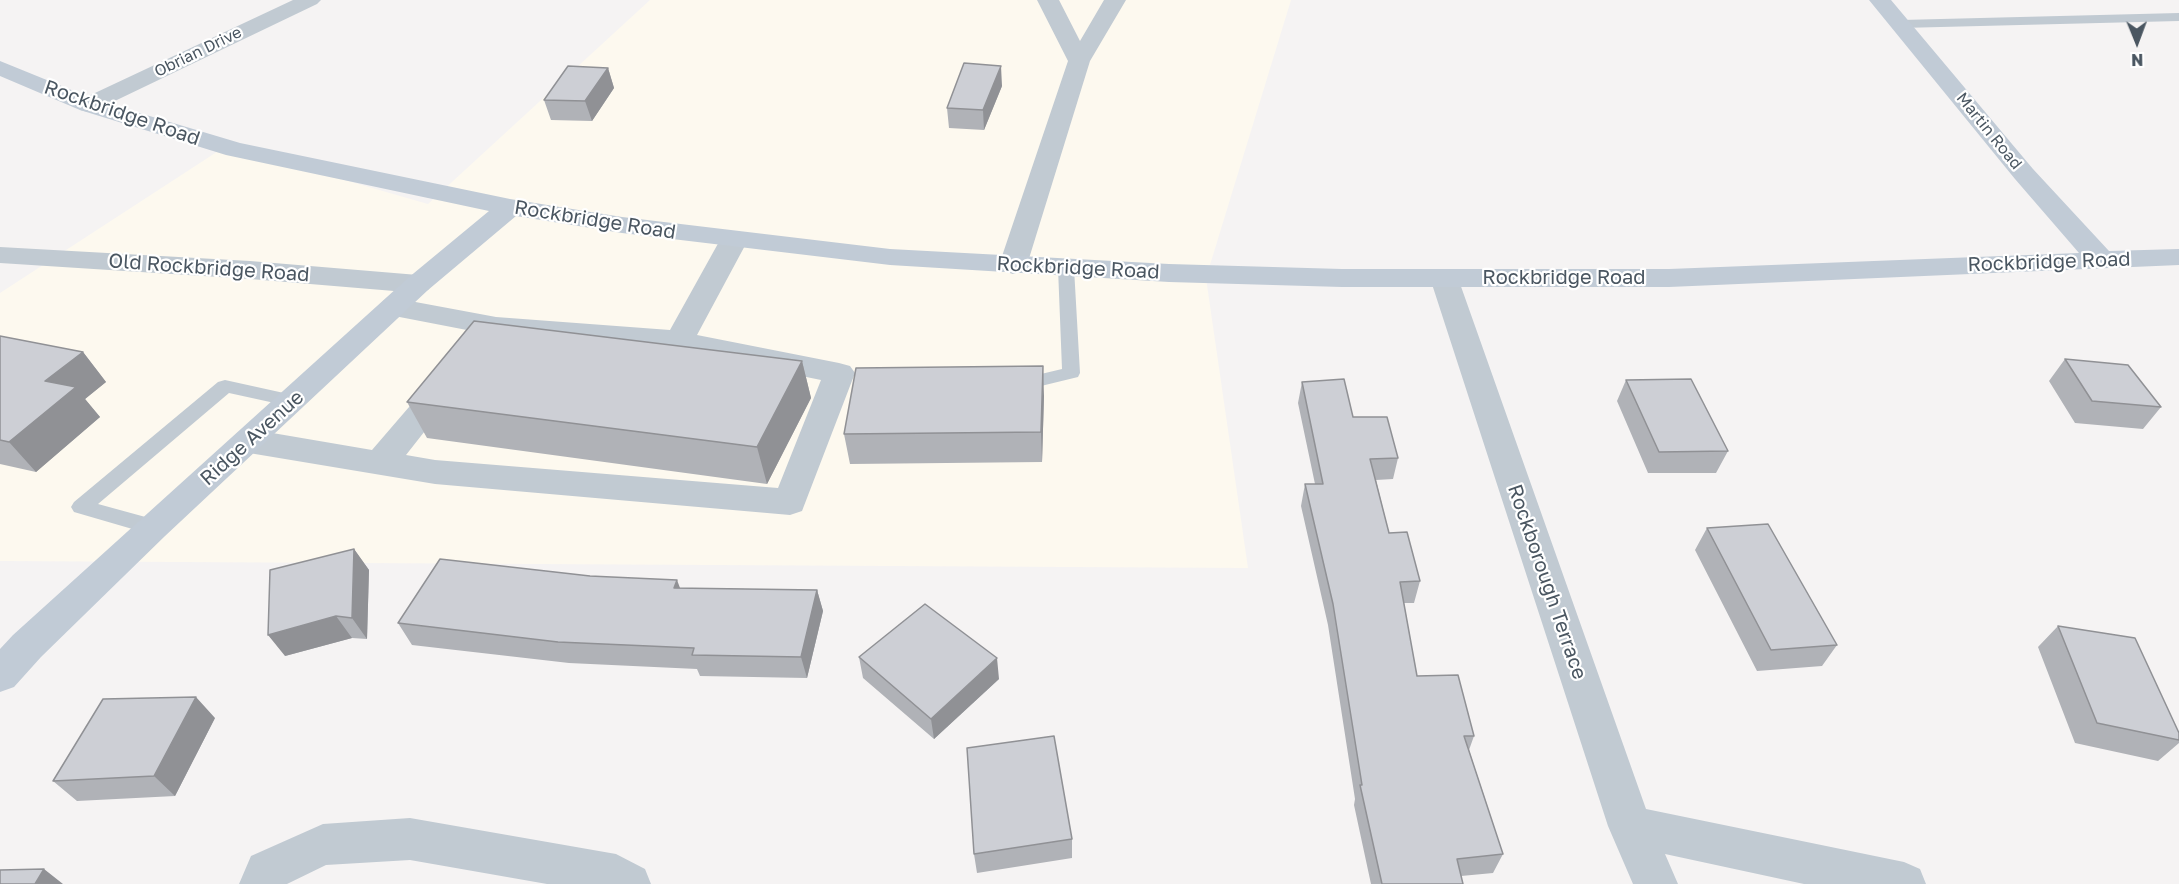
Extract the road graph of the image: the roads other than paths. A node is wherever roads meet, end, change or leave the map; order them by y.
1 (310, 0) edge
2 (1048, 0) edge
3 (1115, 0) edge
4 (1880, 0) edge
5 (2179, 17) edge
6 (1901, 24) junction
7 (1079, 61) junction
8 (0, 68) edge
9 (88, 105) junction
10 (510, 207) junction
11 (734, 240) junction
12 (0, 255) edge
13 (2179, 257) edge
14 (2101, 260) junction
15 (1013, 265) junction
16 (1066, 268) junction
17 (1444, 278) junction
18 (418, 285) junction
19 (394, 307) junction
20 (493, 326) junction
21 (679, 341) junction
22 (996, 381) edge
23 (293, 401) junction
24 (249, 441) junction
25 (381, 462) junction
26 (153, 527) junction
27 (0, 675) edge
28 (1630, 826) junction
29 (261, 884) edge
30 (629, 884) edge
31 (1656, 884) edge
32 (1904, 884) edge

1 - 9 street, Obrian Drive
2 - 7 street
3 - 7 street
4 - 6 main road, Martin Road
5 - 6 lane
6 - 14 main road, Martin Road
7 - 15 street
8 - 9 main road, Rockbridge Road
9 - 10 main road, Rockbridge Road
10 - 11 main road, Rockbridge Road
10 - 18 main road, Ridge Avenue
11 - 15 main road, Rockbridge Road
11 - 21 street
12 - 18 street, Old Rockbridge Road
13 - 14 main road, Rockbridge Road
14 - 17 main road, Rockbridge Road
15 - 16 main road, Rockbridge Road
16 - 17 main road, Rockbridge Road
16 - 22 lane
17 - 28 street, Rockborough Terrace
18 - 19 main road, Ridge Avenue
19 - 20 street
19 - 23 main road, Ridge Avenue
20 - 21 street
20 - 25 street
21 - 25 street
23 - 24 main road, Ridge Avenue
23 - 26 lane
24 - 25 street
24 - 26 main road, Ridge Avenue
26 - 27 main road, Ridge Avenue
28 - 31 street, Rockborough Terrace
28 - 32 street
29 - 30 street

